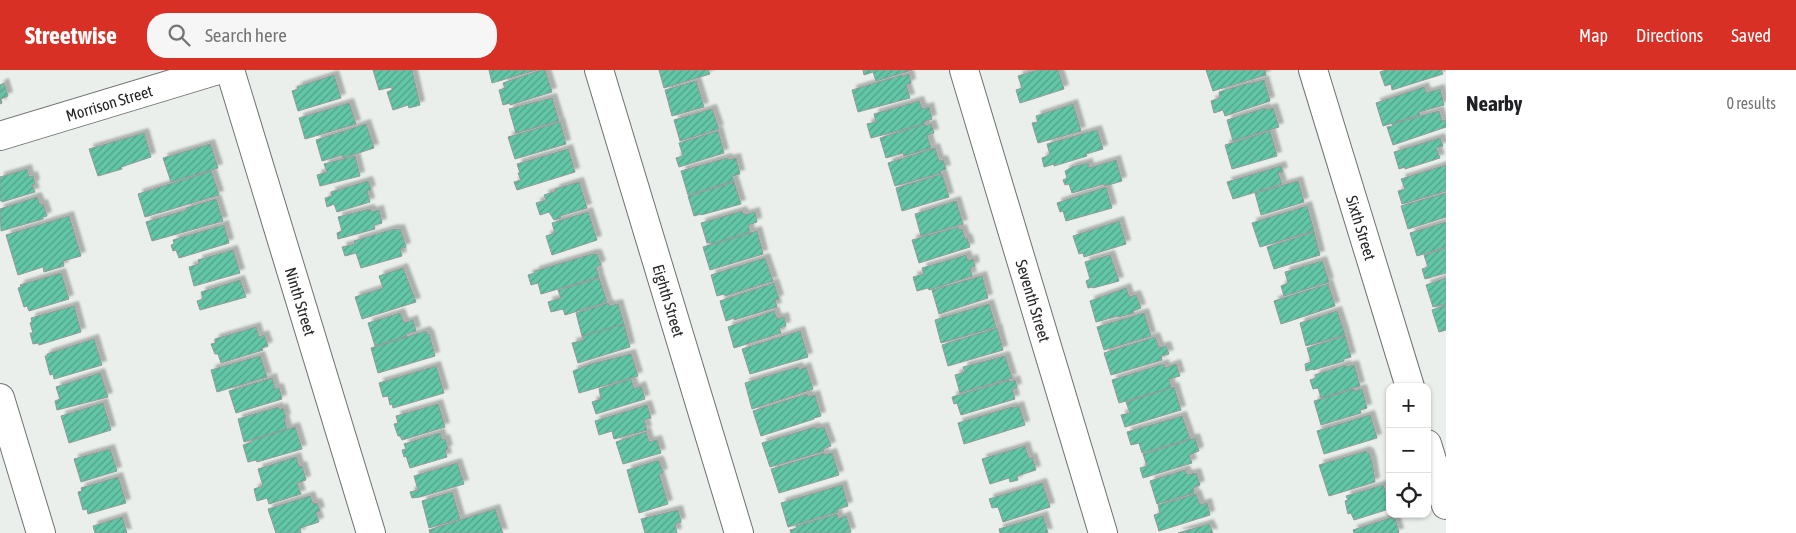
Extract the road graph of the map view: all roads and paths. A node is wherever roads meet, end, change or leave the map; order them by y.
1 (218, 70) edge
2 (230, 70) edge
3 (599, 70) edge
4 (964, 70) edge
5 (1313, 70) edge
6 (0, 136) edge
7 (1409, 383) edge
8 (0, 398) edge
9 (1431, 457) edge
10 (1446, 505) edge
11 (41, 533) edge
12 (371, 533) edge
13 (739, 533) edge
14 (1103, 533) edge

1 - 6 street, Morrison Street
2 - 12 street, Ninth Street
3 - 13 street, Eighth Street
4 - 14 street, Seventh Street
5 - 7 street, Sixth Street
8 - 11 street
9 - 10 street

